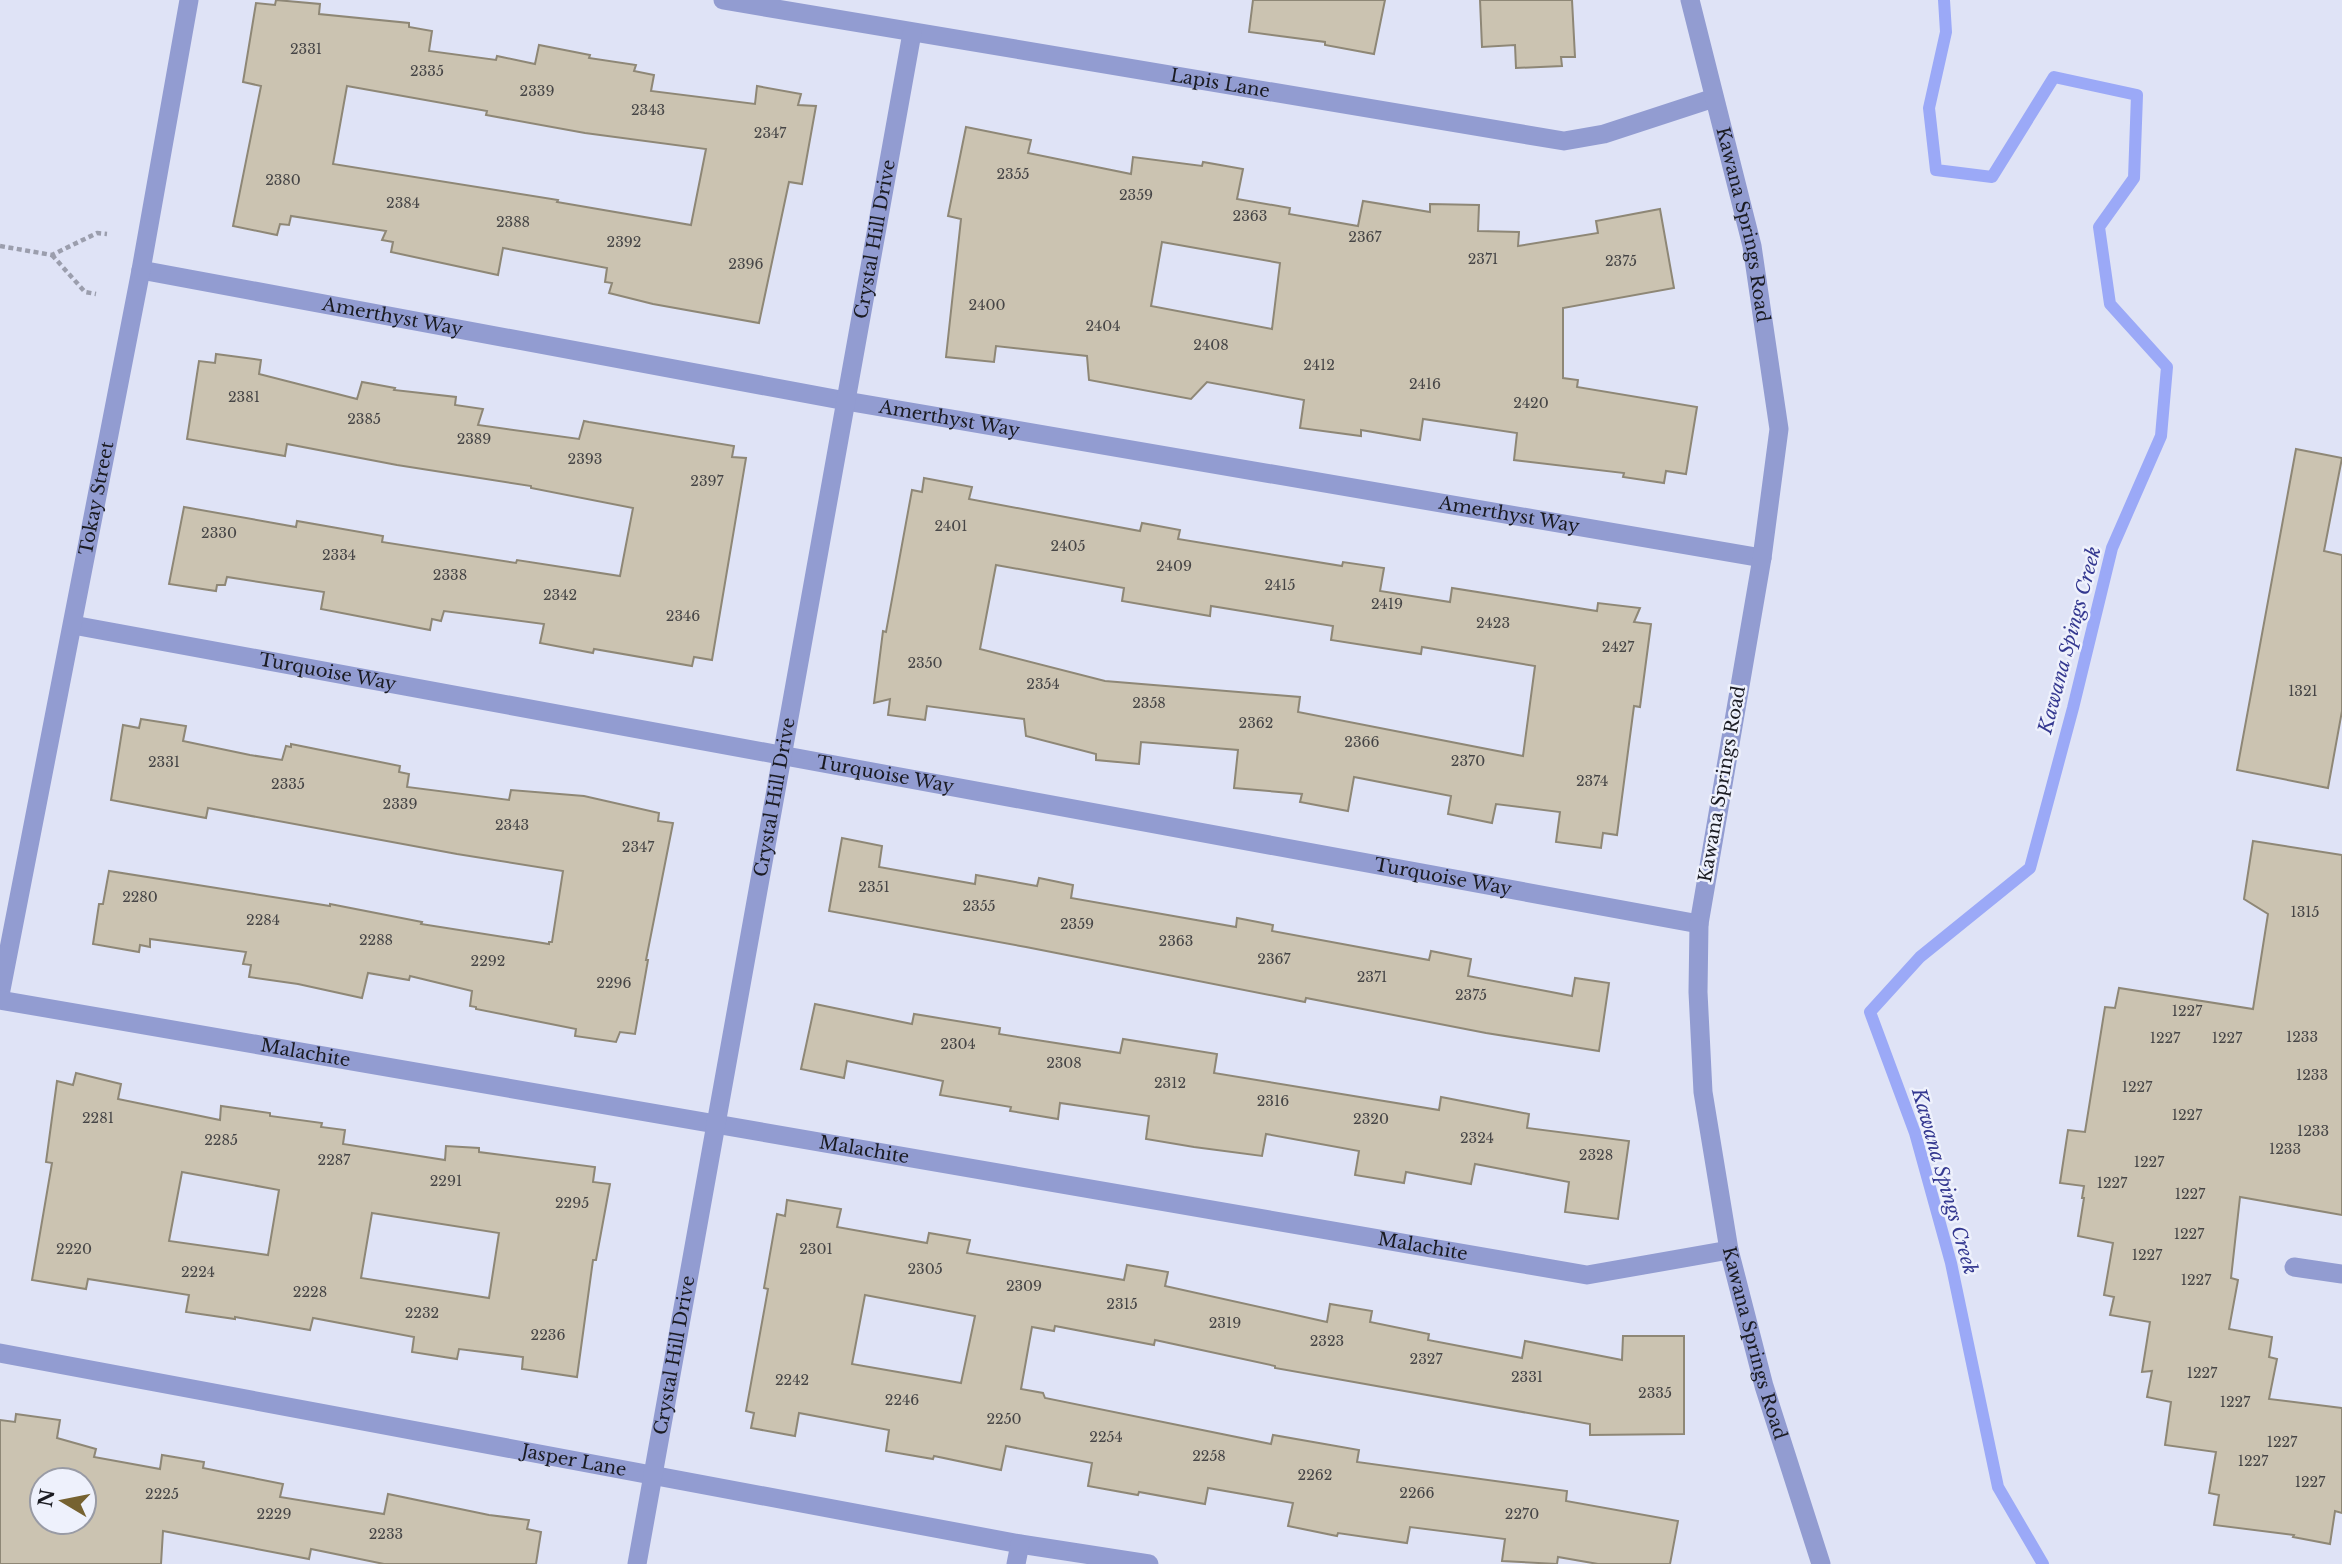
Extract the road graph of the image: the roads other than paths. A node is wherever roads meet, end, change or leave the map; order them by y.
1 (189, 0) edge
2 (723, 0) edge
3 (1690, 0) edge
4 (912, 33) junction
5 (1714, 98) junction
6 (141, 270) junction
7 (846, 401) junction
8 (1762, 558) junction
9 (72, 625) junction
10 (782, 754) junction
11 (1699, 924) junction
12 (0, 998) edge
13 (716, 1123) junction
14 (1729, 1250) junction
15 (2294, 1267) dead end
16 (2342, 1274) edge
17 (0, 1353) edge
18 (653, 1475) junction
19 (1020, 1544) junction
20 (637, 1564) edge
21 (1016, 1564) edge
22 (1149, 1564) edge
23 (1821, 1564) edge

1 - 6 street, Tokay Street
2 - 4 street, Lapis Lane
3 - 5 street, Kawana Springs Road
4 - 5 street, Lapis Lane
4 - 7 street, Crystal Hill Drive
5 - 8 street, Kawana Springs Road
6 - 7 street, Amerthyst Way
6 - 9 street, Tokay Street
7 - 8 street, Amerthyst Way
7 - 10 street, Crystal Hill Drive
8 - 11 street, Kawana Springs Road
9 - 10 street, Turquoise Way
9 - 12 street, Tokay Street
10 - 11 street, Turquoise Way
10 - 13 street, Crystal Hill Drive
11 - 14 street, Kawana Springs Road
12 - 13 street, Malachite
13 - 14 street, Malachite
13 - 18 street, Crystal Hill Drive
14 - 23 street, Kawana Springs Road
15 - 16 street
17 - 18 street, Jasper Lane
18 - 19 street, Jasper Lane
18 - 20 street, Crystal Hill Drive
19 - 21 street
19 - 22 street, Jasper Lane

